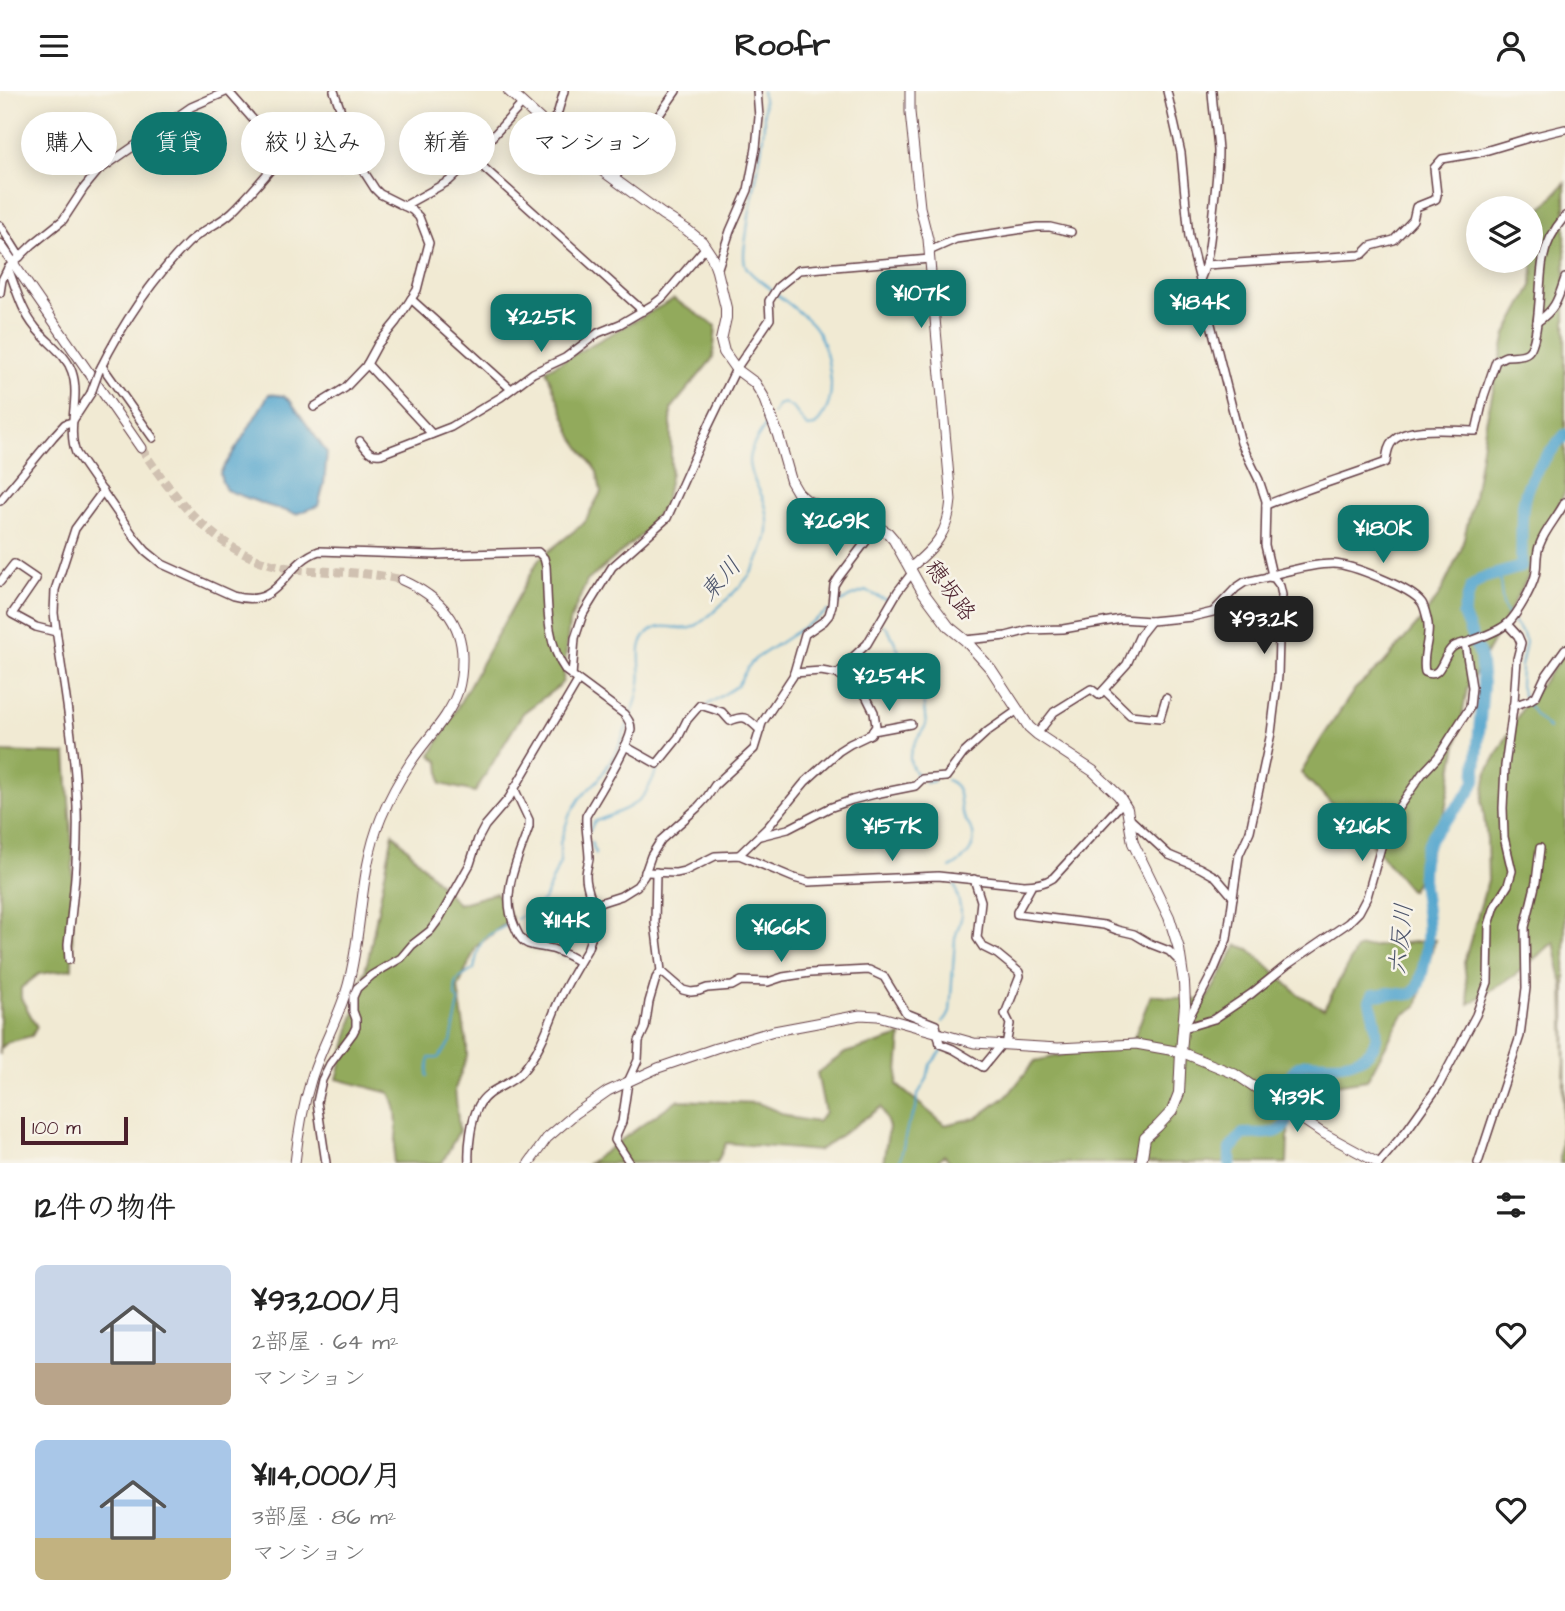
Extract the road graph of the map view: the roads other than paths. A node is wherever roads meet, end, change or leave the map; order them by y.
1 (228, 91) edge
2 (334, 91) edge
3 (509, 91) edge
4 (564, 91) edge
5 (676, 91) edge
6 (757, 91) edge
7 (910, 91) edge
8 (1167, 91) edge
9 (1212, 91) edge
10 (523, 103) junction
11 (532, 112) edge
12 (558, 112) edge
13 (1565, 129) edge
14 (495, 134) edge
15 (455, 175) edge
16 (492, 175) edge
17 (608, 175) edge
18 (614, 179) junction
19 (404, 206) junction
20 (1565, 216) edge
21 (0, 225) edge
22 (1071, 232) dead end
23 (0, 244) edge
24 (705, 248) junction
25 (929, 255) junction
26 (14, 263) junction
27 (1206, 265) junction
28 (717, 271) junction
29 (1565, 278) edge
30 (1200, 281) junction
31 (0, 293) edge
32 (411, 299) junction
33 (643, 311) junction
34 (1537, 322) junction
35 (367, 364) junction
36 (100, 369) junction
37 (736, 369) junction
38 (511, 389) junction
39 (314, 407) dead end
40 (72, 422) junction
41 (432, 434) junction
42 (153, 437) dead end
43 (360, 441) dead end
44 (141, 448) tunnel mouth
45 (103, 491) junction
46 (0, 501) edge
47 (1565, 502) edge
48 (1266, 505) junction
49 (877, 527) junction
50 (911, 570) junction
51 (1270, 576) junction
52 (402, 580) tunnel mouth
53 (0, 582) edge
54 (1151, 621) junction
55 (1509, 622) junction
56 (56, 632) junction
57 (965, 640) junction
58 (1467, 642) junction
59 (1565, 649) edge
60 (794, 673) junction
61 (838, 674) junction
62 (575, 678) junction
63 (1104, 689) junction
64 (1166, 698) dead end
65 (1513, 706) junction
66 (1018, 710) junction
67 (911, 724) dead end
68 (760, 730) junction
69 (873, 731) junction
70 (1037, 734) junction
71 (625, 746) junction
72 (514, 788) junction
73 (1123, 802) junction
74 (1129, 818) junction
75 (758, 836) junction
76 (1540, 848) dead end
77 (739, 855) junction
78 (645, 872) junction
79 (656, 872) junction
80 (974, 879) junction
81 (1032, 885) junction
82 (1233, 897) junction
83 (593, 905) junction
84 (69, 960) dead end
85 (579, 962) junction
86 (1181, 964) junction
87 (661, 971) junction
88 (1184, 1028) junction
89 (937, 1033) junction
90 (1003, 1045) junction
91 (1181, 1052) junction
92 (628, 1082) junction
93 (628, 1160) dead end
94 (295, 1163) edge
95 (326, 1163) edge
96 (469, 1163) edge
97 (529, 1163) edge
98 (1141, 1163) edge
99 (1378, 1163) edge
100 (1478, 1163) edge

1 - 26 street
1 - 36 street
2 - 19 street
3 - 10 main road, 穂坂路
4 - 12 street
5 - 18 street
6 - 28 street
7 - 25 street
8 - 30 street
9 - 27 street
10 - 11 main road, 穂坂路
10 - 14 street
13 - 27 street
15 - 19 street
16 - 33 street
17 - 18 main road, 穂坂路
18 - 24 main road, 穂坂路
19 - 32 street
20 - 34 street
21 - 26 street
22 - 25 street
23 - 26 street
24 - 28 main road, 穂坂路
24 - 33 street
25 - 37 street
25 - 50 street
26 - 31 street
26 - 40 street
26 - 44 street
27 - 30 street
28 - 37 main road, 穂坂路
29 - 34 street
30 - 48 street
32 - 35 street
32 - 38 street
33 - 38 street
34 - 48 street
35 - 39 street
35 - 41 street
36 - 40 street, bridge
36 - 42 street
37 - 49 main road, 穂坂路
37 - 62 street
38 - 41 street
40 - 45 street
40 - 46 street
41 - 43 street
45 - 56 street
45 - 62 street
47 - 55 street
48 - 51 street
49 - 50 main road, 穂坂路
49 - 60 street
50 - 57 main road, 穂坂路
50 - 61 street
51 - 54 street
51 - 58 street
51 - 82 street
52 - 94 street
53 - 56 street
54 - 57 street
54 - 63 street
55 - 58 street
55 - 65 street
56 - 84 street
57 - 66 main road, 穂坂路
58 - 88 street
59 - 65 street
60 - 61 street
60 - 68 street
61 - 69 street
62 - 71 street
62 - 72 street
63 - 64 street
63 - 70 street
65 - 99 street
66 - 70 main road, 穂坂路
66 - 75 street
67 - 69 street
68 - 71 street
68 - 78 street
69 - 75 street
70 - 73 main road, 穂坂路
71 - 83 street
72 - 85 street
72 - 95 street
73 - 74 main road, 穂坂路
73 - 81 street
74 - 82 street
74 - 86 main road, 穂坂路
75 - 77 street
76 - 100 street
77 - 79 street
77 - 80 street
78 - 79 street
78 - 83 street
79 - 87 street
80 - 81 street
80 - 90 street
81 - 86 street
82 - 88 street
83 - 85 street
85 - 96 street
86 - 88 main road, 穂坂路
87 - 89 street
87 - 92 street
88 - 91 main road, 穂坂路
89 - 90 street
89 - 90 street
89 - 92 street
90 - 91 street
91 - 98 main road, 穂坂路
91 - 99 street
92 - 93 street
92 - 97 street

